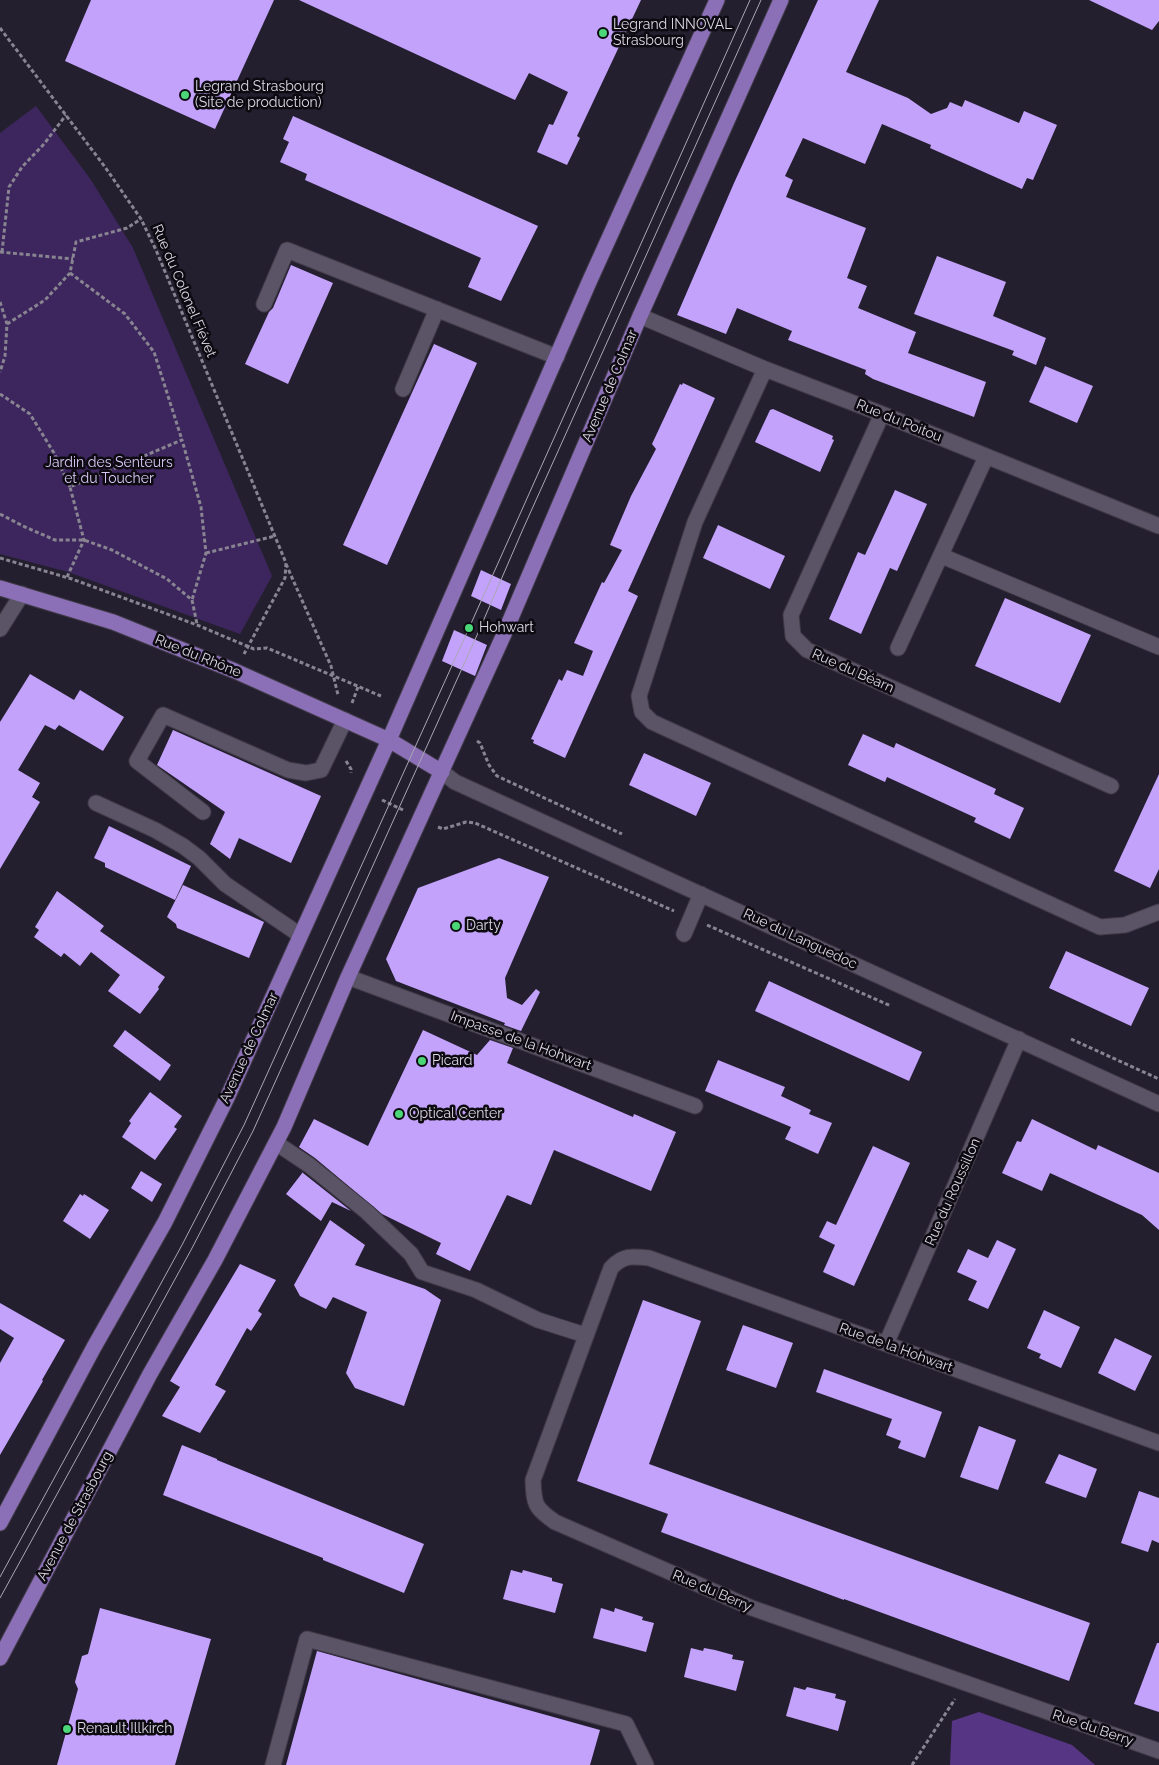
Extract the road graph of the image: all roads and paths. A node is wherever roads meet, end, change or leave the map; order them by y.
1 (717, 0) edge
2 (780, 0) edge
3 (0, 28) edge
4 (66, 115) junction
5 (141, 219) junction
6 (1, 252) edge
7 (73, 259) junction
8 (70, 273) junction
9 (0, 302) edge
10 (264, 304) dead end
11 (437, 309) junction
12 (640, 316) junction
13 (7, 324) junction
14 (557, 357) junction
15 (765, 369) junction
16 (0, 372) edge
17 (403, 389) dead end
18 (0, 394) edge
19 (882, 414) junction
20 (182, 440) junction
21 (986, 457) junction
22 (70, 487) junction
23 (0, 514) edge
24 (1159, 526) edge
25 (274, 536) junction
26 (84, 540) junction
27 (206, 553) junction
28 (942, 556) junction
29 (0, 558) edge
30 (286, 563) junction
31 (66, 577) junction
32 (0, 588) edge
33 (22, 594) junction
34 (192, 600) junction
35 (197, 625) junction
36 (0, 629) edge
37 (248, 646) junction
38 (1159, 647) edge
39 (898, 648) dead end
40 (234, 671) junction
41 (333, 677) junction
42 (381, 696) dead end
43 (345, 720) junction
44 (472, 738) dead end
45 (390, 740) junction
46 (442, 772) junction
47 (497, 776) dead end
48 (1111, 786) dead end
49 (365, 792) junction
50 (96, 803) dead end
51 (203, 812) dead end
52 (420, 818) junction
53 (701, 894) junction
54 (1159, 912) edge
55 (692, 919) junction
56 (684, 934) dead end
57 (300, 935) junction
58 (348, 976) junction
59 (893, 1006) dead end
60 (1019, 1039) junction
61 (1159, 1104) edge
62 (695, 1106) dead end
63 (276, 1143) junction
64 (632, 1256) joint
65 (585, 1335) junction
66 (886, 1344) junction
67 (150, 1374) joint
68 (1159, 1443) edge
69 (0, 1524) edge
70 (0, 1658) edge
71 (965, 1684) junction
72 (1159, 1751) edge
73 (273, 1765) edge
74 (646, 1765) edge
75 (912, 1765) edge

1 - 14 main road, Avenue de Colmar
2 - 12 main road, Avenue de Colmar
3 - 4 path, Rue du Colonel Fiévet
4 - 5 path, Rue du Colonel Fiévet
4 - 6 path
5 - 7 path
5 - 25 path, Rue du Colonel Fiévet
6 - 7 path
7 - 8 path
8 - 13 path
8 - 20 path
9 - 13 path
10 - 11 street
11 - 14 street
11 - 17 street
12 - 15 street, Rue du Poitou
12 - 46 main road, Avenue de Colmar
13 - 16 path
14 - 45 main road, Avenue de Colmar
15 - 19 street, Rue du Poitou
15 - 54 street
18 - 22 path
19 - 21 street, Rue du Poitou
19 - 48 street, Rue du Béarn
20 - 22 path
20 - 27 path
21 - 24 street, Rue du Poitou
21 - 28 street
22 - 26 path
23 - 26 path
25 - 27 path
25 - 30 path, Rue du Colonel Fiévet
26 - 31 path
26 - 34 path
27 - 34 path
28 - 38 street
28 - 39 street
29 - 31 path
30 - 37 path
30 - 41 path, Rue du Colonel Fiévet
31 - 35 path
32 - 33 main road, Rue du Rhône
33 - 36 street
33 - 40 main road, Rue du Rhône
34 - 35 path
35 - 37 path
37 - 40 path
37 - 41 path
40 - 43 main road, Rue du Rhône
41 - 42 path
41 - 43 path, Rue du Colonel Fiévet
43 - 45 main road, Rue du Rhône
43 - 51 street
44 - 47 path
45 - 46 main road
45 - 49 main road, Avenue de Colmar
46 - 52 main road, Avenue de Colmar
46 - 53 street, Rue du Languedoc
49 - 52 path
49 - 57 main road, Avenue de Colmar
50 - 57 street
52 - 55 path, Rue du Languedoc
52 - 58 main road, Avenue de Colmar
53 - 55 street
53 - 60 street, Rue du Languedoc
55 - 56 street
55 - 59 path, Rue du Languedoc
57 - 69 main road, Avenue de Colmar
58 - 62 street, Impasse de la Hohwart
58 - 63 main road, Avenue de Colmar
60 - 61 street, Rue du Languedoc
60 - 66 street, Rue du Roussillon
63 - 65 street
63 - 67 main road, Avenue de Colmar
64 - 65 street, Rue du Berry
64 - 66 street, Rue de la Hohwart
65 - 71 street, Rue du Berry
66 - 68 street, Rue de la Hohwart
67 - 70 main road, Avenue de Strasbourg
71 - 72 street, Rue du Berry
71 - 75 path
73 - 74 street

